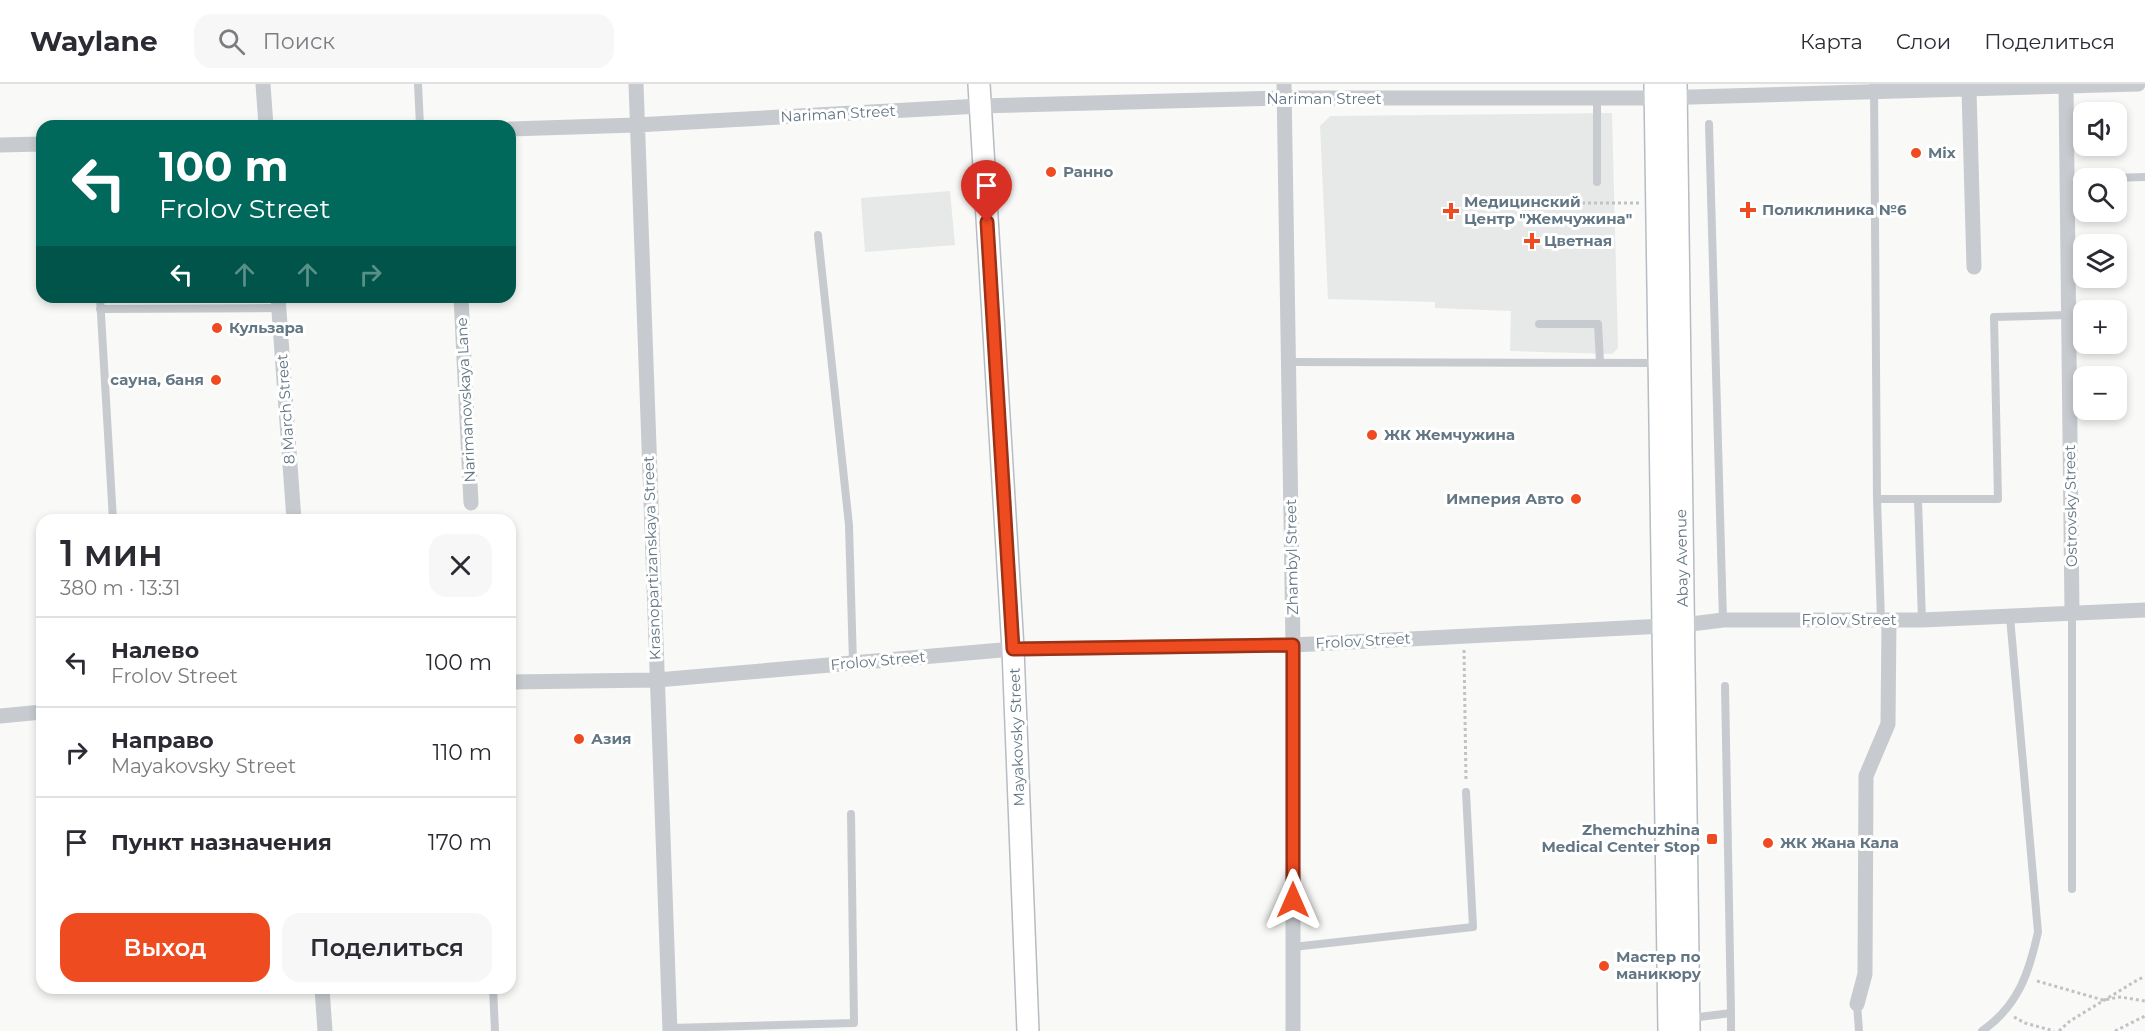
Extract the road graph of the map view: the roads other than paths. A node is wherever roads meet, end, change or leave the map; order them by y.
1 (262, 84) edge
2 (418, 84) edge
3 (636, 84) edge
4 (979, 84) edge
5 (2138, 84) edge
6 (2066, 86) junction
7 (1874, 88) edge
8 (1969, 90) junction
9 (1284, 91) edge
10 (1666, 91) edge
11 (1597, 99) junction
12 (980, 106) junction
13 (265, 120) edge
14 (420, 120) edge
15 (1709, 124) dead end
16 (636, 125) junction
17 (516, 129) edge
18 (36, 144) edge
19 (0, 145) edge
20 (2145, 177) edge
21 (2067, 179) junction
22 (1597, 182) dead end
23 (818, 235) dead end
24 (1974, 267) dead end
25 (100, 303) edge
26 (278, 303) edge
27 (461, 303) edge
28 (100, 309) junction
29 (2068, 315) junction
30 (1539, 324) dead end
31 (1288, 362) junction
32 (1600, 362) junction
33 (1659, 363) junction
34 (1877, 499) junction
35 (1918, 500) junction
36 (471, 503) dead end
37 (113, 514) edge
38 (294, 514) edge
39 (2145, 610) edge
40 (2072, 612) junction
41 (2010, 617) junction
42 (1724, 620) junction
43 (1885, 620) junction
44 (1923, 620) junction
45 (1673, 624) junction
46 (1293, 645) junction
47 (1013, 649) junction
48 (853, 663) junction
49 (657, 680) junction
50 (516, 682) edge
51 (1725, 686) dead end
52 (36, 713) edge
53 (0, 716) edge
54 (1466, 792) road end
55 (851, 814) dead end
56 (2072, 889) dead end
57 (1293, 947) junction
58 (322, 994) edge
59 (493, 994) edge
60 (1857, 1004) joint
61 (1731, 1013) junction
62 (1689, 1024) edge
63 (670, 1029) edge
64 (325, 1031) edge
65 (495, 1031) edge
66 (1028, 1031) edge
67 (1293, 1031) edge
68 (1668, 1031) edge
69 (1731, 1031) edge
70 (1859, 1031) edge
71 (1982, 1031) edge

1 - 13 street
2 - 14 lane
3 - 16 street, Krasnopartizanskaya Street
4 - 12 main road, Mayakovsky Street
5 - 6 street, Nariman Street
6 - 8 street, Nariman Street
6 - 21 street, Ostrovsky Street
7 - 8 street, Nariman Street
7 - 10 street, Nariman Street
7 - 34 lane
8 - 24 street
9 - 11 street, Nariman Street
9 - 12 street, Nariman Street
9 - 31 street, Zhambyl Street
10 - 11 street, Nariman Street
10 - 33 main road, Abay Avenue
10 - 45 main road, Abay Avenue
11 - 22 lane
12 - 16 street, Nariman Street
12 - 47 main road, Mayakovsky Street
15 - 42 lane
16 - 17 street, Nariman Street
16 - 49 street, Krasnopartizanskaya Street
18 - 19 street
20 - 21 lane
21 - 29 street, Ostrovsky Street
23 - 48 lane
25 - 28 lane
26 - 28 lane
26 - 38 street, 8 March Street
27 - 36 street, Narimanovskaya Lane
28 - 37 lane
29 - 35 lane
29 - 40 street, Ostrovsky Street
30 - 32 lane
31 - 32 lane
31 - 46 street, Zhambyl Street
32 - 33 lane
33 - 45 main road, Abay Avenue
34 - 35 lane
34 - 43 lane
35 - 44 lane
39 - 40 street, Frolov Street
40 - 41 street, Frolov Street
40 - 56 lane, Ostrovsky Street
41 - 44 street, Frolov Street
41 - 71 lane
42 - 43 street, Frolov Street
42 - 45 street, Frolov Street
43 - 44 street, Frolov Street
43 - 60 street
45 - 46 street, Frolov Street
45 - 62 main road, Abay Avenue
45 - 68 main road, Abay Avenue
46 - 47 street, Frolov Street
46 - 57 street, Zhambyl Street
47 - 48 street, Frolov Street
47 - 66 main road, Mayakovsky Street
48 - 49 street, Frolov Street
49 - 50 street, Frolov Street
49 - 63 street, Krasnopartizanskaya Street
51 - 61 lane
52 - 53 street
54 - 57 lane
55 - 63 lane
57 - 67 street, Zhambyl Street
58 - 64 street
59 - 65 lane
60 - 70 lane
61 - 62 lane
61 - 69 lane

